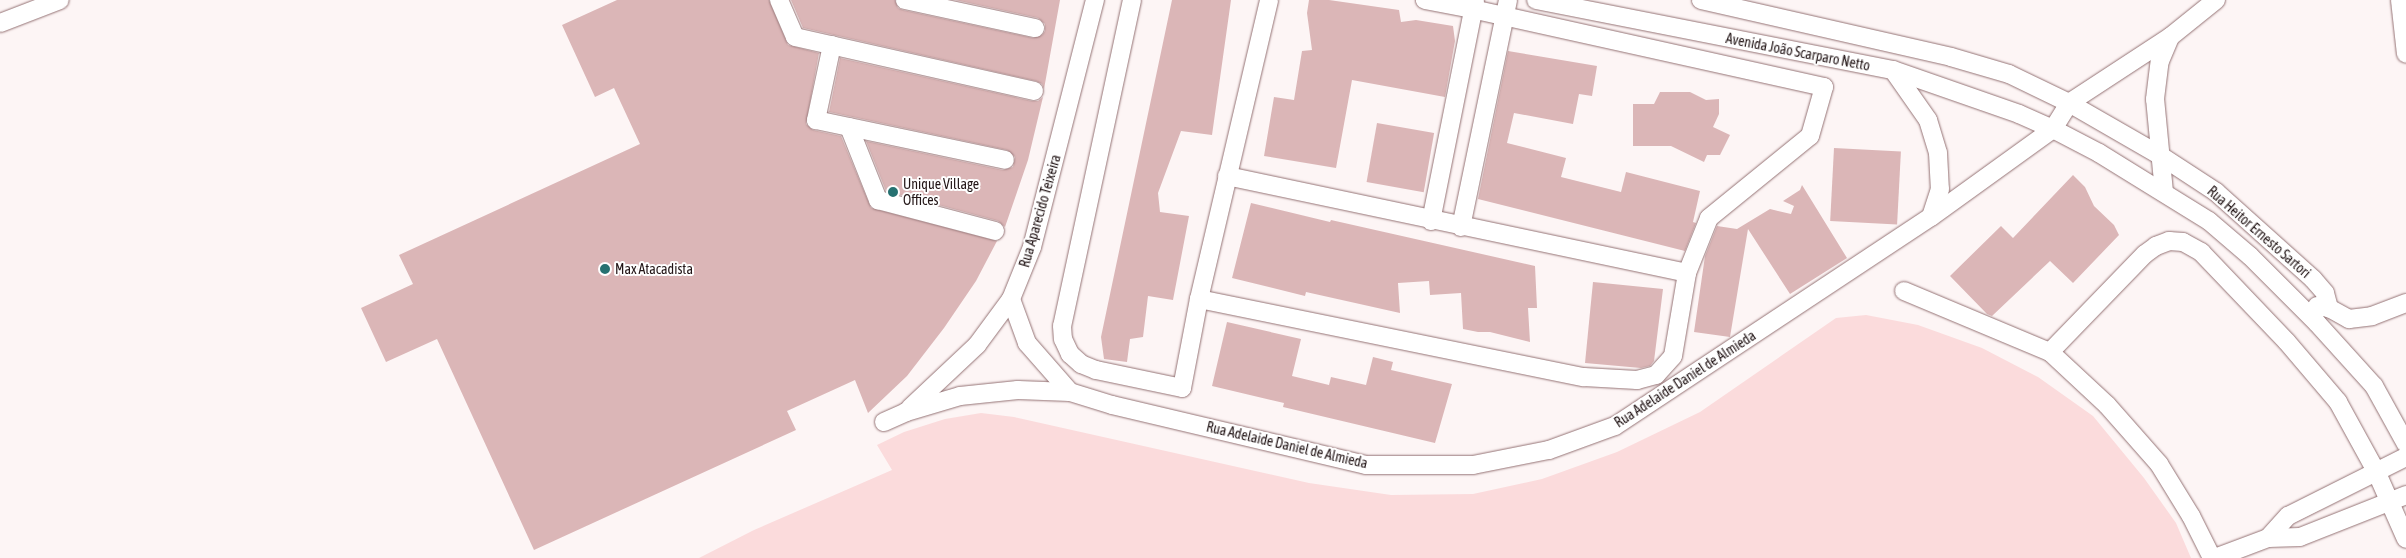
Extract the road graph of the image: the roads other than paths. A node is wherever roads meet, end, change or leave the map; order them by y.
1 (60, 0) edge
2 (779, 0) edge
3 (905, 0) edge
4 (1096, 0) edge
5 (1132, 0) edge
6 (1269, 0) edge
7 (1425, 0) edge
8 (1508, 0) edge
9 (1536, 0) edge
10 (1701, 0) edge
11 (2216, 0) edge
12 (2400, 0) edge
13 (1474, 4) edge
14 (1502, 17) junction
15 (0, 23) edge
16 (1035, 28) dead end
17 (2170, 37) junction
18 (832, 45) junction
19 (2406, 54) edge
20 (1893, 70) junction
21 (1034, 91) dead end
22 (2069, 103) junction
23 (848, 127) junction
24 (2053, 129) junction
25 (2161, 156) junction
26 (1005, 160) dead end
27 (1227, 176) junction
28 (2164, 192) junction
29 (1931, 217) junction
30 (1430, 220) junction
31 (1460, 227) junction
32 (995, 231) dead end
33 (1688, 274) junction
34 (1904, 291) dead end
35 (1011, 299) junction
36 (1200, 299) junction
37 (2295, 300) junction
38 (2406, 303) edge
39 (2329, 308) junction
40 (2050, 352) junction
41 (1070, 392) junction
42 (906, 412) junction
43 (884, 422) dead end
44 (2406, 444) edge
45 (2406, 457) edge
46 (2376, 471) junction
47 (2398, 498) edge
48 (2268, 538) junction
49 (2406, 539) edge
50 (2213, 558) edge

1 - 15 street
2 - 18 street
3 - 16 street
4 - 35 street, Rua Aparecido Teixeira
5 - 36 street
6 - 27 street
7 - 13 street
8 - 14 street
9 - 20 street, Avenida João Scarparo Netto
10 - 22 street, Avenida João Scarparo Netto
11 - 17 street, Rua Adelaide Daniel de Almieda
12 - 19 street
13 - 14 street
13 - 30 street
14 - 31 street
14 - 33 street
17 - 22 street, Rua Adelaide Daniel de Almieda
17 - 25 street
18 - 21 street
18 - 23 street
20 - 24 street, Avenida João Scarparo Netto
20 - 29 street
22 - 24 street, Rua Adelaide Daniel de Almieda
22 - 25 street, Rua Heitor Ernesto Sartori
23 - 26 street
23 - 32 street
24 - 28 street, Rua Heitor Ernesto Sartori
24 - 29 street, Rua Adelaide Daniel de Almieda
25 - 28 street
25 - 39 street, Rua Heitor Ernesto Sartori
27 - 30 street
27 - 36 street
28 - 37 street, Rua Heitor Ernesto Sartori
29 - 41 street, Rua Adelaide Daniel de Almieda
30 - 31 street
31 - 33 street
33 - 36 street
34 - 40 street
35 - 41 street
35 - 42 street, Rua Aparecido Teixeira
37 - 39 street, Rua Heitor Ernesto Sartori
37 - 44 street, Rua Heitor Ernesto Sartori
38 - 39 street
40 - 46 street
40 - 50 street
41 - 42 street, Rua Adelaide Daniel de Almieda
42 - 43 street, Rua Adelaide Daniel de Almieda
45 - 46 street
46 - 47 street
46 - 48 street
47 - 48 street
47 - 49 street
48 - 50 street

